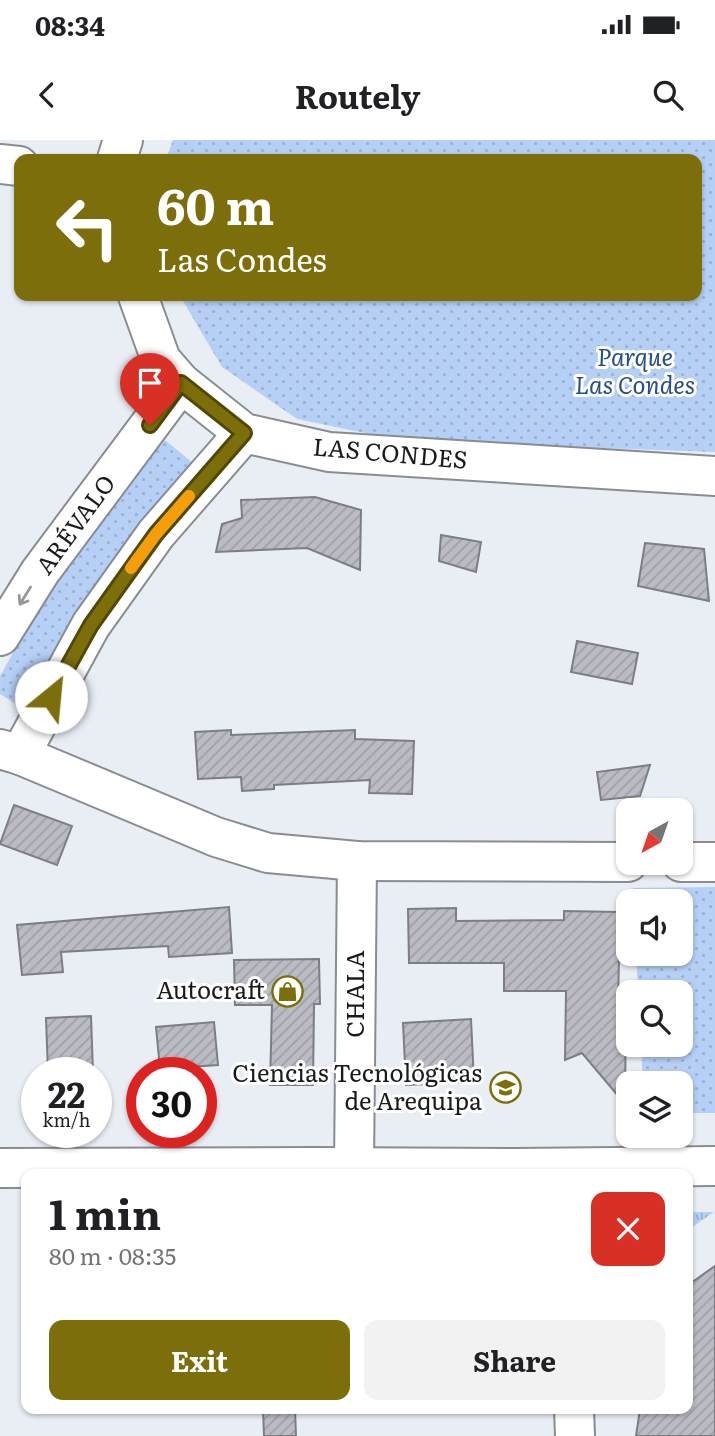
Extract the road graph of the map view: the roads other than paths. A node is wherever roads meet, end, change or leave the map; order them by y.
1 (140, 301) edge
2 (181, 383) junction
3 (244, 433) junction
4 (715, 476) edge
5 (0, 636) edge
6 (10, 752) edge
7 (357, 861) junction
8 (616, 862) edge
9 (693, 862) edge
10 (715, 862) edge
11 (715, 1166) edge
12 (0, 1168) edge
13 (354, 1168) junction
14 (463, 1169) edge
15 (608, 1169) edge
16 (574, 1414) edge
17 (575, 1436) edge

1 - 2 street, LAS CONDES
2 - 3 street, LAS CONDES
2 -> 5 street, ARÉVALO
3 - 4 street, LAS CONDES
3 - 6 street
6 - 7 street
7 - 8 street
7 - 13 street, CHALA
9 - 10 street
11 - 15 street
12 - 13 street
13 - 14 street
16 - 17 street

